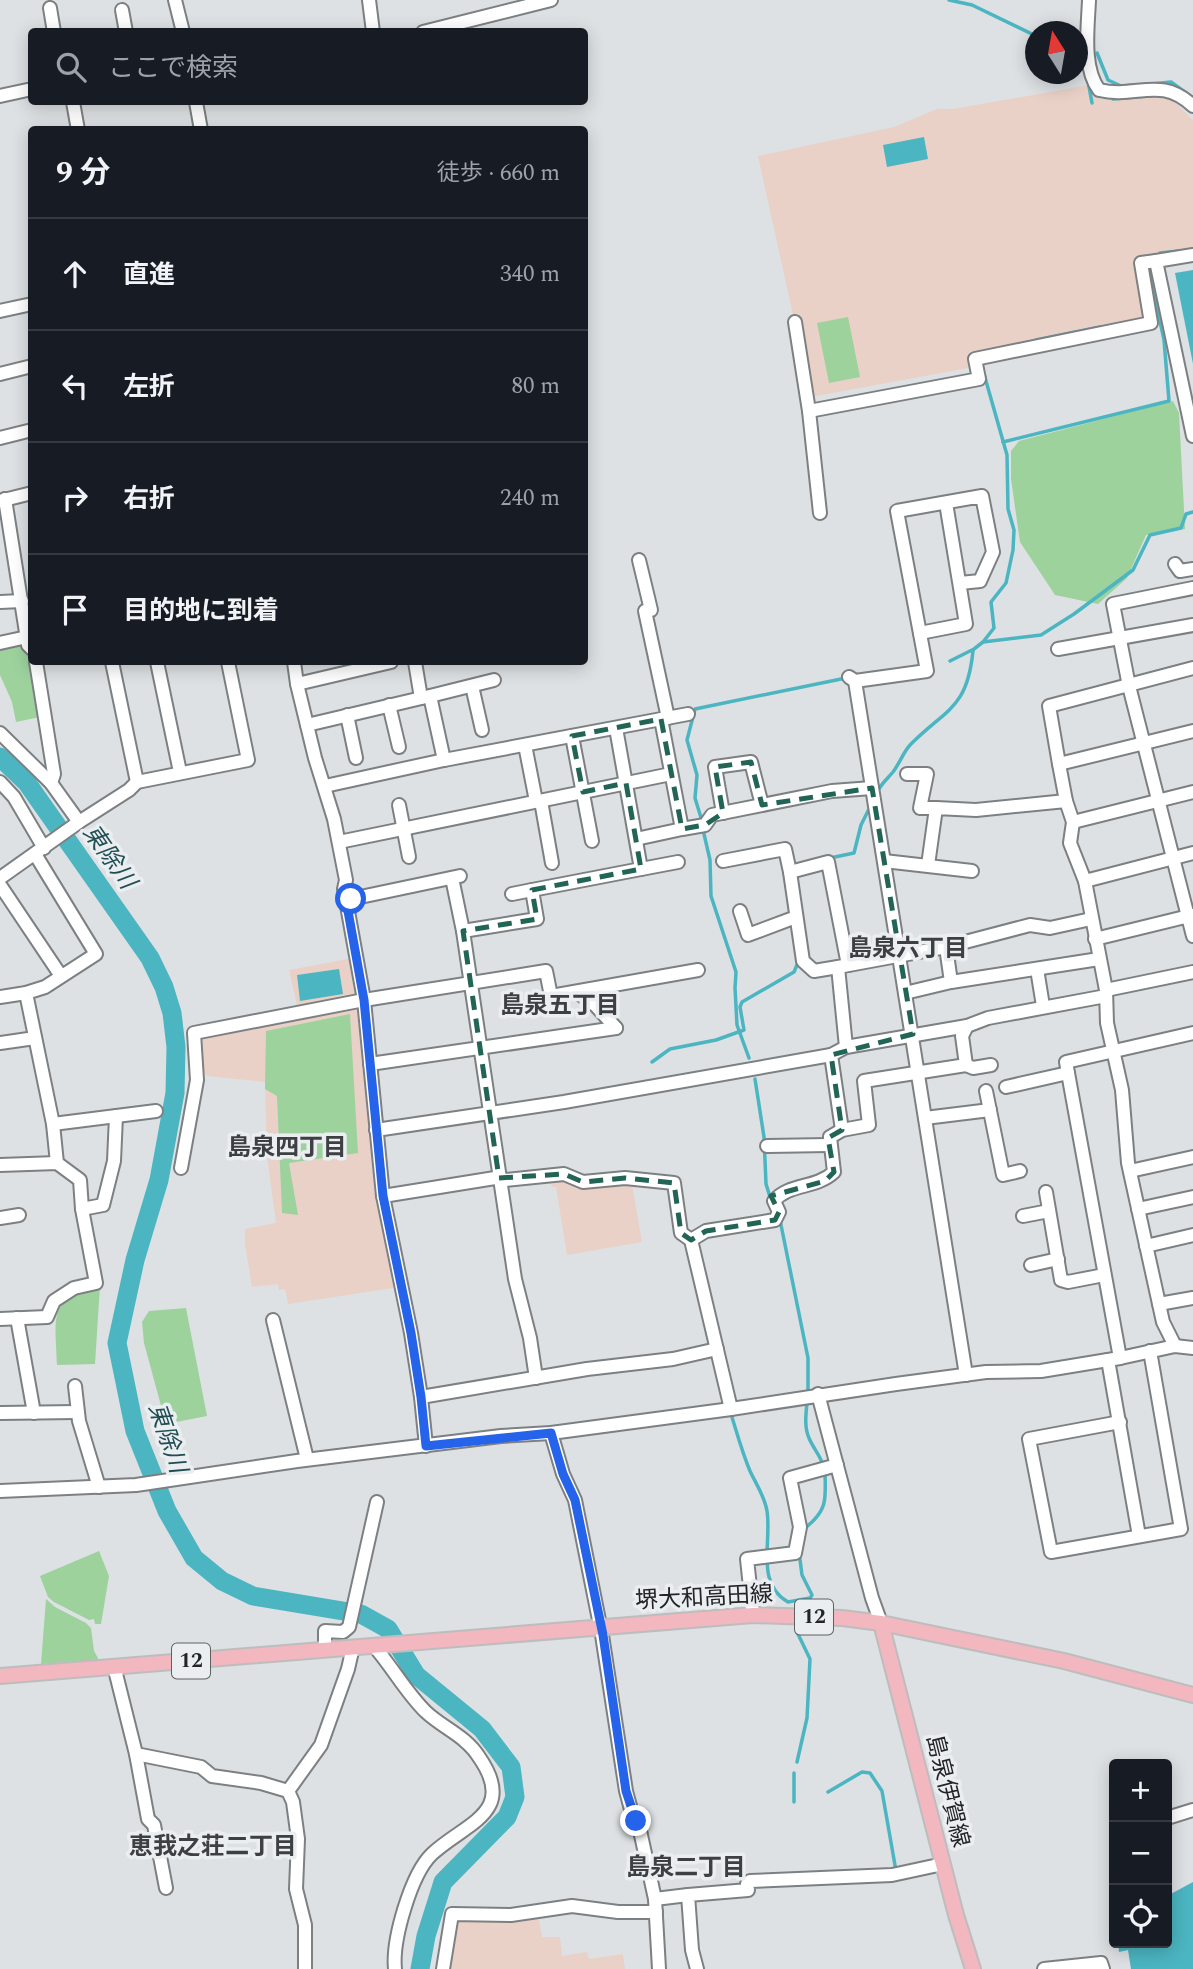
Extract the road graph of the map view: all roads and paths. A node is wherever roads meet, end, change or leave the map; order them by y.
1 (175, 0) edge
2 (369, 0) edge
3 (551, 0) edge
4 (1089, 0) edge
5 (50, 8) dead end
6 (122, 10) dead end
7 (53, 28) edge
8 (125, 28) edge
9 (182, 28) edge
10 (372, 28) edge
11 (439, 28) edge
12 (28, 90) edge
13 (0, 96) edge
14 (74, 105) edge
15 (197, 105) edge
16 (1193, 106) edge
17 (77, 126) edge
18 (200, 126) edge
19 (1193, 255) edge
20 (1156, 261) junction
21 (28, 305) edge
22 (0, 311) edge
23 (795, 322) dead end
24 (28, 367) edge
25 (0, 374) edge
26 (809, 411) junction
27 (28, 431) edge
28 (1193, 436) edge
29 (0, 438) edge
30 (28, 494) edge
31 (3, 500) edge
32 (946, 502) junction
33 (820, 513) dead end
34 (639, 559) dead end
35 (15, 561) junction
36 (0, 564) edge
37 (1175, 565) dead end
38 (1193, 569) edge
39 (960, 583) junction
40 (1193, 588) edge
41 (0, 601) edge
42 (22, 601) junction
43 (1193, 625) edge
44 (920, 633) junction
45 (28, 637) edge
46 (1120, 639) junction
47 (0, 643) edge
48 (28, 643) edge
49 (1058, 649) dead end
50 (36, 665) edge
51 (113, 665) edge
52 (158, 665) edge
53 (229, 665) edge
54 (294, 665) edge
55 (378, 665) edge
56 (416, 665) edge
57 (1193, 668) edge
58 (495, 680) dead end
59 (297, 684) junction
60 (1129, 685) junction
61 (472, 686) junction
62 (426, 697) junction
63 (389, 705) junction
64 (688, 714) dead end
65 (347, 715) junction
66 (665, 719) junction
67 (307, 725) junction
68 (616, 728) junction
69 (482, 730) dead end
70 (1193, 731) edge
71 (0, 733) edge
72 (572, 736) junction
73 (1145, 744) junction
74 (525, 745) junction
75 (399, 747) dead end
76 (356, 758) dead end
77 (444, 760) junction
78 (1059, 764) junction
79 (180, 772) junction
80 (907, 774) dead end
81 (671, 775) junction
82 (51, 782) junction
83 (137, 782) junction
84 (626, 783) junction
85 (324, 786) junction
86 (872, 788) junction
87 (3, 790) edge
88 (583, 792) junction
89 (1193, 792) edge
90 (1158, 800) junction
91 (539, 801) junction
92 (1066, 801) junction
93 (398, 805) dead end
94 (762, 805) junction
95 (936, 808) junction
96 (723, 813) junction
97 (79, 822) junction
98 (1073, 822) junction
99 (403, 829) junction
100 (682, 829) junction
101 (636, 838) junction
102 (592, 841) dead end
103 (340, 842) junction
104 (42, 849) junction
105 (1193, 853) edge
106 (409, 857) dead end
107 (1172, 858) junction
108 (723, 861) dead end
109 (884, 861) junction
110 (678, 862) dead end
111 (552, 863) dead end
112 (928, 865) junction
113 (641, 869) junction
114 (972, 871) dead end
115 (790, 872) junction
116 (2, 876) edge
117 (1085, 881) junction
118 (532, 890) junction
119 (512, 894) dead end
120 (346, 900) junction
121 (740, 911) dead end
122 (1190, 916) edge
123 (796, 917) junction
124 (1091, 919) junction
125 (463, 931) junction
126 (1193, 936) edge
127 (1095, 940) junction
128 (946, 947) junction
129 (899, 957) junction
130 (1099, 959) junction
131 (843, 966) junction
132 (1037, 969) junction
133 (698, 970) dead end
134 (1193, 972) edge
135 (61, 976) junction
136 (951, 982) junction
137 (470, 983) junction
138 (577, 992) junction
139 (26, 993) junction
140 (905, 993) junction
141 (1106, 993) junction
142 (0, 997) edge
143 (364, 1000) junction
144 (1042, 1006) junction
145 (967, 1026) junction
146 (1193, 1033) edge
147 (913, 1034) junction
148 (35, 1038) junction
149 (0, 1043) edge
150 (480, 1047) junction
151 (846, 1047) junction
152 (1113, 1052) junction
153 (831, 1055) junction
154 (370, 1064) junction
155 (966, 1065) junction
156 (991, 1065) dead end
157 (1068, 1073) junction
158 (919, 1074) junction
159 (1006, 1087) dead end
160 (986, 1091) dead end
161 (990, 1110) junction
162 (156, 1111) dead end
163 (489, 1113) junction
164 (116, 1116) junction
165 (925, 1118) junction
166 (53, 1124) junction
167 (376, 1130) junction
168 (842, 1130) junction
169 (829, 1145) junction
170 (767, 1146) dead end
171 (1193, 1157) edge
172 (57, 1163) junction
173 (0, 1165) edge
174 (181, 1168) dead end
175 (1020, 1171) dead end
176 (1130, 1171) junction
177 (499, 1178) junction
178 (1045, 1192) dead end
179 (383, 1196) junction
180 (1193, 1197) edge
181 (82, 1209) junction
182 (1138, 1209) junction
183 (1049, 1211) junction
184 (19, 1215) dead end
185 (1023, 1216) dead end
186 (0, 1218) edge
187 (1193, 1235) edge
188 (691, 1240) junction
189 (1146, 1245) junction
190 (1058, 1259) junction
191 (1031, 1265) dead end
192 (1104, 1275) junction
193 (1193, 1298) edge
194 (1160, 1304) junction
195 (18, 1318) junction
196 (0, 1319) edge
197 (273, 1320) dead end
198 (1175, 1346) junction
199 (1193, 1348) edge
200 (717, 1349) junction
201 (1150, 1352) junction
202 (1114, 1359) junction
203 (966, 1375) junction
204 (536, 1378) junction
205 (75, 1385) dead end
206 (818, 1395) junction
207 (421, 1397) junction
208 (732, 1409) junction
209 (77, 1412) junction
210 (0, 1413) edge
211 (34, 1413) junction
212 (1119, 1422) junction
213 (551, 1433) junction
214 (426, 1446) junction
215 (307, 1460) junction
216 (837, 1465) junction
217 (99, 1486) junction
218 (0, 1491) edge
219 (377, 1502) dead end
220 (1139, 1536) junction
221 (753, 1615) junction
222 (881, 1622) junction
223 (600, 1626) junction
224 (377, 1645) junction
225 (353, 1647) junction
226 (325, 1649) junction
227 (114, 1667) junction
228 (0, 1676) edge
229 (1193, 1695) edge
230 (136, 1754) junction
231 (288, 1791) junction
232 (1193, 1810) edge
233 (1172, 1816) edge
234 (943, 1864) junction
235 (166, 1888) dead end
236 (688, 1895) junction
237 (656, 1905) junction
238 (305, 1969) edge
239 (395, 1969) edge
240 (443, 1969) edge
241 (659, 1969) edge
242 (697, 1969) edge
243 (973, 1969) edge
244 (1044, 1969) edge
245 (1103, 1969) edge

1 - 9 street
2 - 10 street
3 - 11 street
4 - 16 street
5 - 7 street
6 - 8 street
12 - 13 street
14 - 17 street
15 - 18 street
19 - 20 street
20 - 26 street
20 - 28 street
21 - 22 street
23 - 26 street
24 - 25 street
26 - 33 street
27 - 29 street
30 - 31 street
31 - 35 street
32 - 39 street
32 - 39 street
32 - 44 street
34 - 66 street
35 - 36 street
35 - 42 street
37 - 38 street
39 - 44 street
40 - 46 street
41 - 42 street
42 - 45 street
43 - 46 street
44 - 86 street
46 - 49 street
46 - 60 street
47 - 48 street
50 - 82 street
51 - 83 street
52 - 79 street
53 - 79 street
54 - 59 street
55 - 59 street
56 - 62 street
57 - 60 street
58 - 61 street
59 - 67 street
60 - 73 street
60 - 78 street
61 - 62 street
61 - 69 street
62 - 63 street
62 - 77 street
63 - 65 street
63 - 75 street
64 - 66 street
65 - 67 street
65 - 76 street
66 - 68 street
66 - 81 street
67 - 85 street
68 - 72 street
68 - 84 street
70 - 73 street
71 - 82 street
72 - 74 street
72 - 88 street
73 - 78 street
73 - 90 street
74 - 77 street
74 - 91 street
77 - 85 street
78 - 92 street
79 - 83 street
80 - 95 street
81 - 84 street
81 - 100 street
82 - 97 street
83 - 97 street
84 - 88 street
84 - 101 street
85 - 103 street
86 - 94 street
86 - 109 street
87 - 104 street
88 - 91 street
88 - 102 street
89 - 90 street
90 - 98 street
90 - 107 street
91 - 99 street
91 - 111 street
92 - 95 street
92 - 98 street
93 - 99 street
94 - 96 street
94 - 96 street
95 - 112 street
96 - 100 street
97 - 104 street
98 - 117 street
99 - 103 street
99 - 106 street
100 - 101 street
101 - 113 street
103 - 120 street
104 - 116 street
104 - 135 street
105 - 107 street
107 - 117 street
107 - 122 street
108 - 115 street
109 - 112 street
109 - 129 street
110 - 113 street
112 - 114 street
113 - 118 street
115 - 123 street
115 - 131 street
116 - 135 street
117 - 124 street
118 - 119 street
118 - 125 street
120 - 125 street
120 - 143 street
121 - 123 street
122 - 126 street
122 - 127 street
123 - 131 street
124 - 127 street
124 - 128 street
125 - 137 street
127 - 130 street
128 - 129 street
128 - 136 street
129 - 131 street
129 - 140 street
130 - 132 street
130 - 141 street
131 - 151 street
132 - 136 street
132 - 144 street
133 - 138 street
134 - 141 street
135 - 139 street
136 - 140 street
137 - 138 street
137 - 143 street
137 - 150 street
138 - 150 street
139 - 142 street
139 - 148 street
140 - 147 street
141 - 144 street
141 - 152 street
143 - 154 street
143 - 174 street
144 - 145 street
145 - 147 street
145 - 155 street
146 - 152 street
147 - 151 street
147 - 158 street
148 - 149 street
148 - 166 street
150 - 154 street
150 - 163 street
151 - 153 street
152 - 157 street
152 - 176 street
153 - 163 street
153 - 168 street
154 - 167 street
155 - 156 street
155 - 158 street
157 - 159 street
157 - 192 street
158 - 165 street
158 - 168 street
160 - 161 street
161 - 165 street
161 - 175 street
162 - 164 street
163 - 167 street
163 - 177 street
164 - 166 street
164 - 181 street
165 - 203 street
166 - 172 street
167 - 179 street
168 - 169 street
169 - 170 street
169 - 188 street
171 - 176 street
172 - 173 street
172 - 181 street
176 - 182 street
177 - 179 street
177 - 188 street
177 - 204 street
178 - 183 street
179 - 207 street
180 - 182 street
181 - 195 street
182 - 189 street
183 - 185 street
183 - 190 street
184 - 186 street
187 - 189 street
188 - 200 street
189 - 194 street
190 - 191 street
190 - 192 street
192 - 202 street
193 - 194 street
194 - 198 street
195 - 196 street
195 - 211 street
197 - 215 street
198 - 199 street
198 - 201 street
200 - 204 street
200 - 208 street
201 - 202 street
201 - 220 street
202 - 203 street
202 - 212 street
203 - 206 street
204 - 207 street
205 - 209 street
206 - 208 street
206 - 216 street
207 - 214 street
208 - 213 street
209 - 211 street
209 - 217 street
210 - 211 street
212 - 220 street
212 - 220 street
213 - 214 street
213 - 223 street
214 - 215 street
215 - 217 street
216 - 221 street
216 - 222 street
217 - 218 street
219 - 226 street
221 - 222 main road, 堺大和高田線 / 12
221 - 223 main road, 堺大和高田線 / 12
222 - 229 main road, 堺大和高田線 / 12
222 - 234 main road, 島泉伊賀線
223 - 224 main road, 堺大和高田線 / 12
223 - 237 street
224 - 225 main road, 堺大和高田線 / 12
224 - 239 street
225 - 226 main road, 堺大和高田線 / 12
225 - 231 street
226 - 227 main road, 堺大和高田線 / 12
227 - 228 main road, 堺大和高田線 / 12
227 - 230 street
230 - 231 street
230 - 235 street
231 - 238 street
232 - 233 street
234 - 236 street
234 - 243 main road, 島泉伊賀線
236 - 237 street
236 - 242 street
237 - 240 street
237 - 241 street
244 - 245 street

